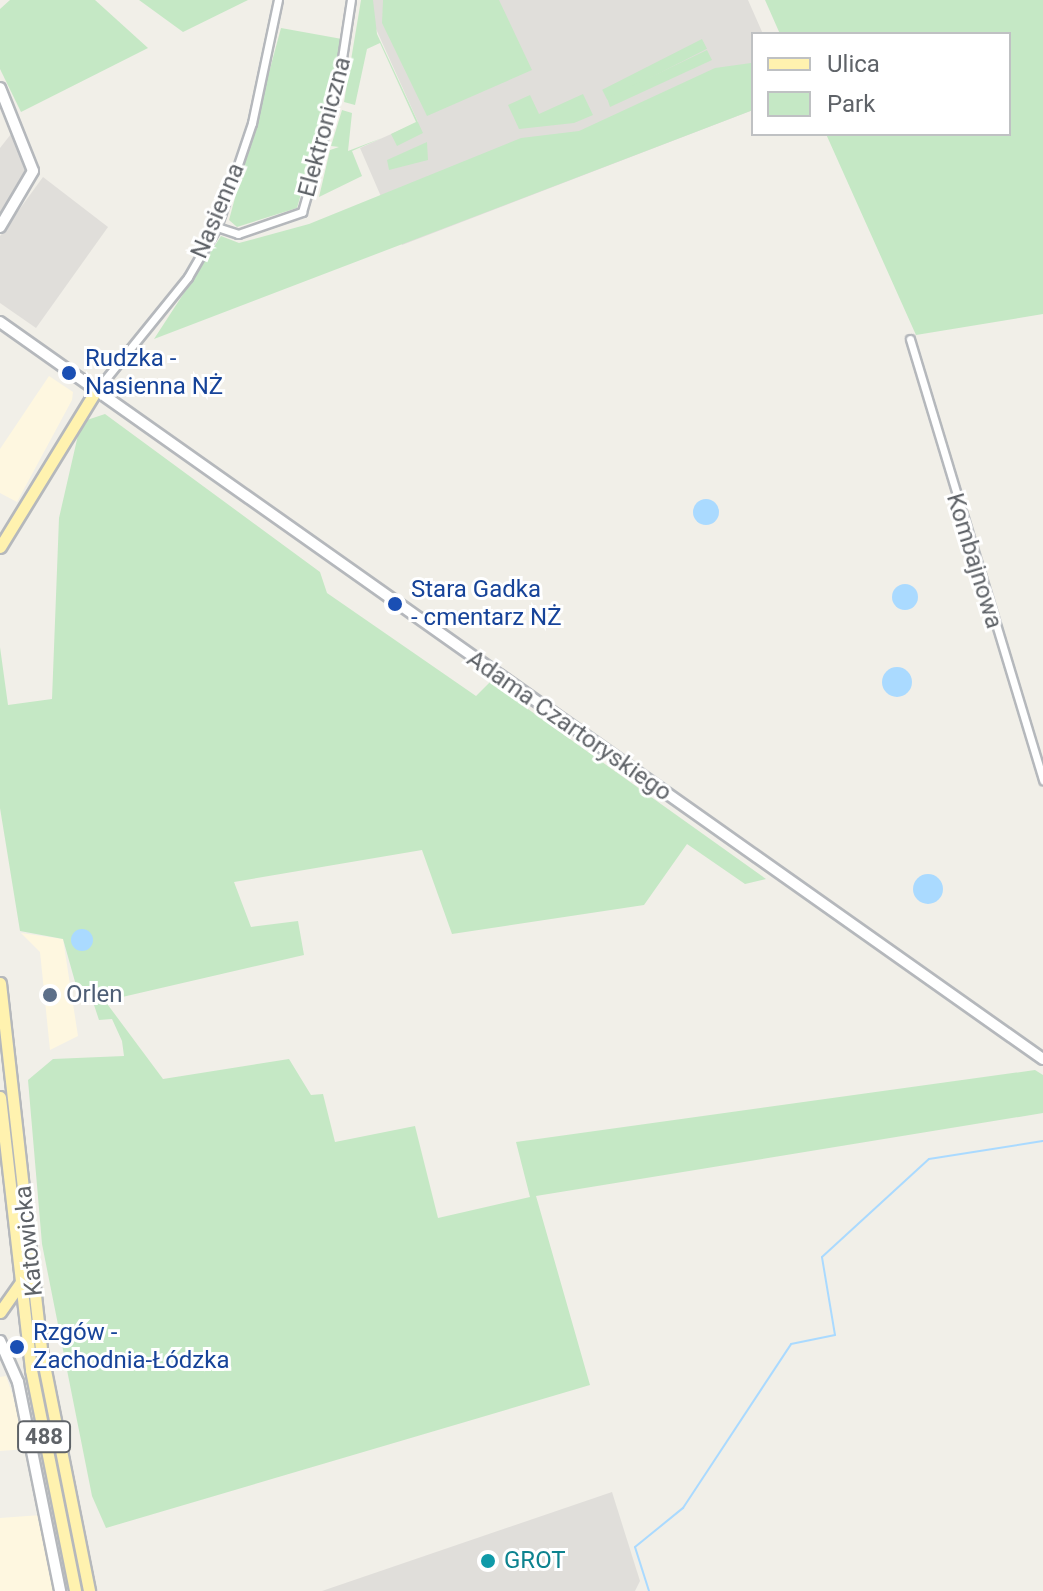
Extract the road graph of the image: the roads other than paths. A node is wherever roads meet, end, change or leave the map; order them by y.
1 (278, 0) edge
2 (351, 0) edge
3 (0, 88) edge
4 (0, 227) edge
5 (217, 227) junction
6 (0, 322) edge
7 (910, 339) dead end
8 (95, 392) junction
9 (0, 547) edge
10 (1043, 780) edge
11 (0, 983) edge
12 (1043, 1059) edge
13 (0, 1097) edge
14 (20, 1282) junction
15 (0, 1312) edge
16 (0, 1341) edge
17 (60, 1591) edge
18 (75, 1591) edge
19 (89, 1591) edge

1 - 5 street, Nasienna
2 - 5 street, Elektroniczna
3 - 4 street
5 - 8 street, Nasienna
6 - 8 street, Adama Czartoryskiego
7 - 10 street, Kombajnowa
8 - 9 main road
8 - 12 street, Adama Czartoryskiego
11 - 19 main road, Katowicka / 488
13 - 14 main road, Katowicka / 488
14 - 15 main road
14 - 18 main road, Katowicka / 488
16 - 17 street

